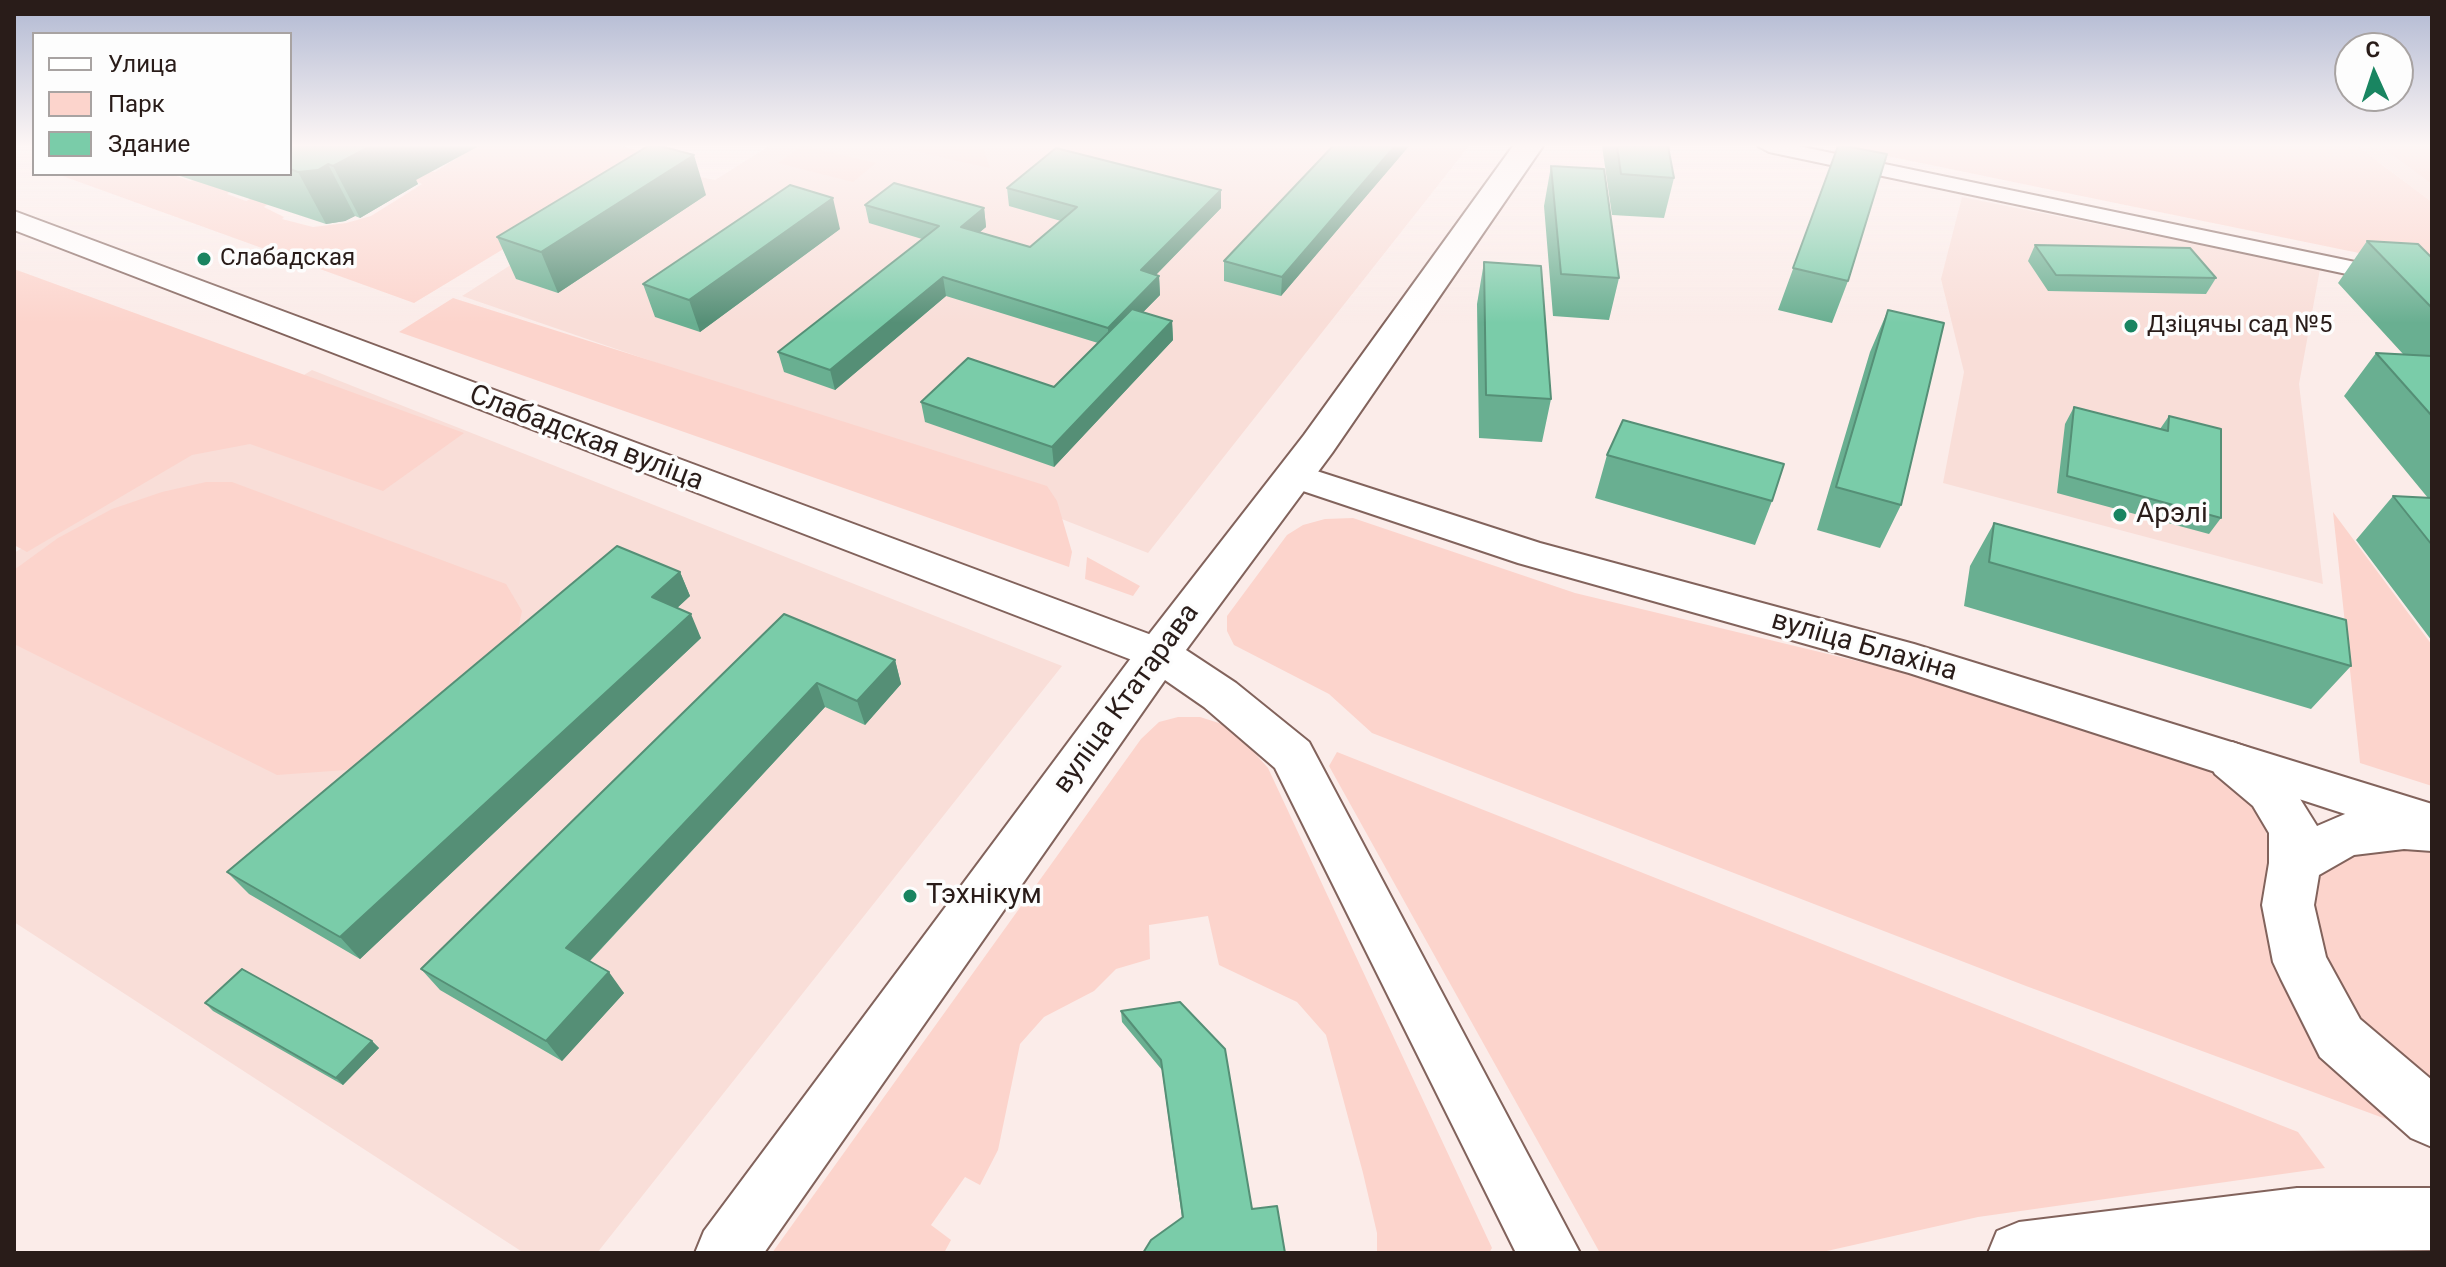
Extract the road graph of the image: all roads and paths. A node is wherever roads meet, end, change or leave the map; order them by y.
1 (1486, 205) edge
2 (2051, 205) edge
3 (14, 220) edge
4 (2432, 285) edge
5 (1295, 476) junction
6 (1159, 654) junction
7 (2232, 761) junction
8 (2432, 823) edge
9 (2432, 830) edge
10 (2295, 863) junction
11 (2432, 1118) edge
12 (2432, 1219) edge
13 (1544, 1242) edge
14 (726, 1253) edge
15 (2019, 1253) edge

1 - 5 main road, вуліца Ктатарава
2 - 4 street
3 - 6 street, Слабадская вуліца
5 - 6 main road, вуліца Ктатарава
5 - 7 street, вуліца Блахіна
6 - 13 main road
6 - 14 main road, вуліца Ктатарава
7 - 8 street, вуліца Блахіна
7 - 10 main road
9 - 10 main road
10 - 11 main road
12 - 15 main road

